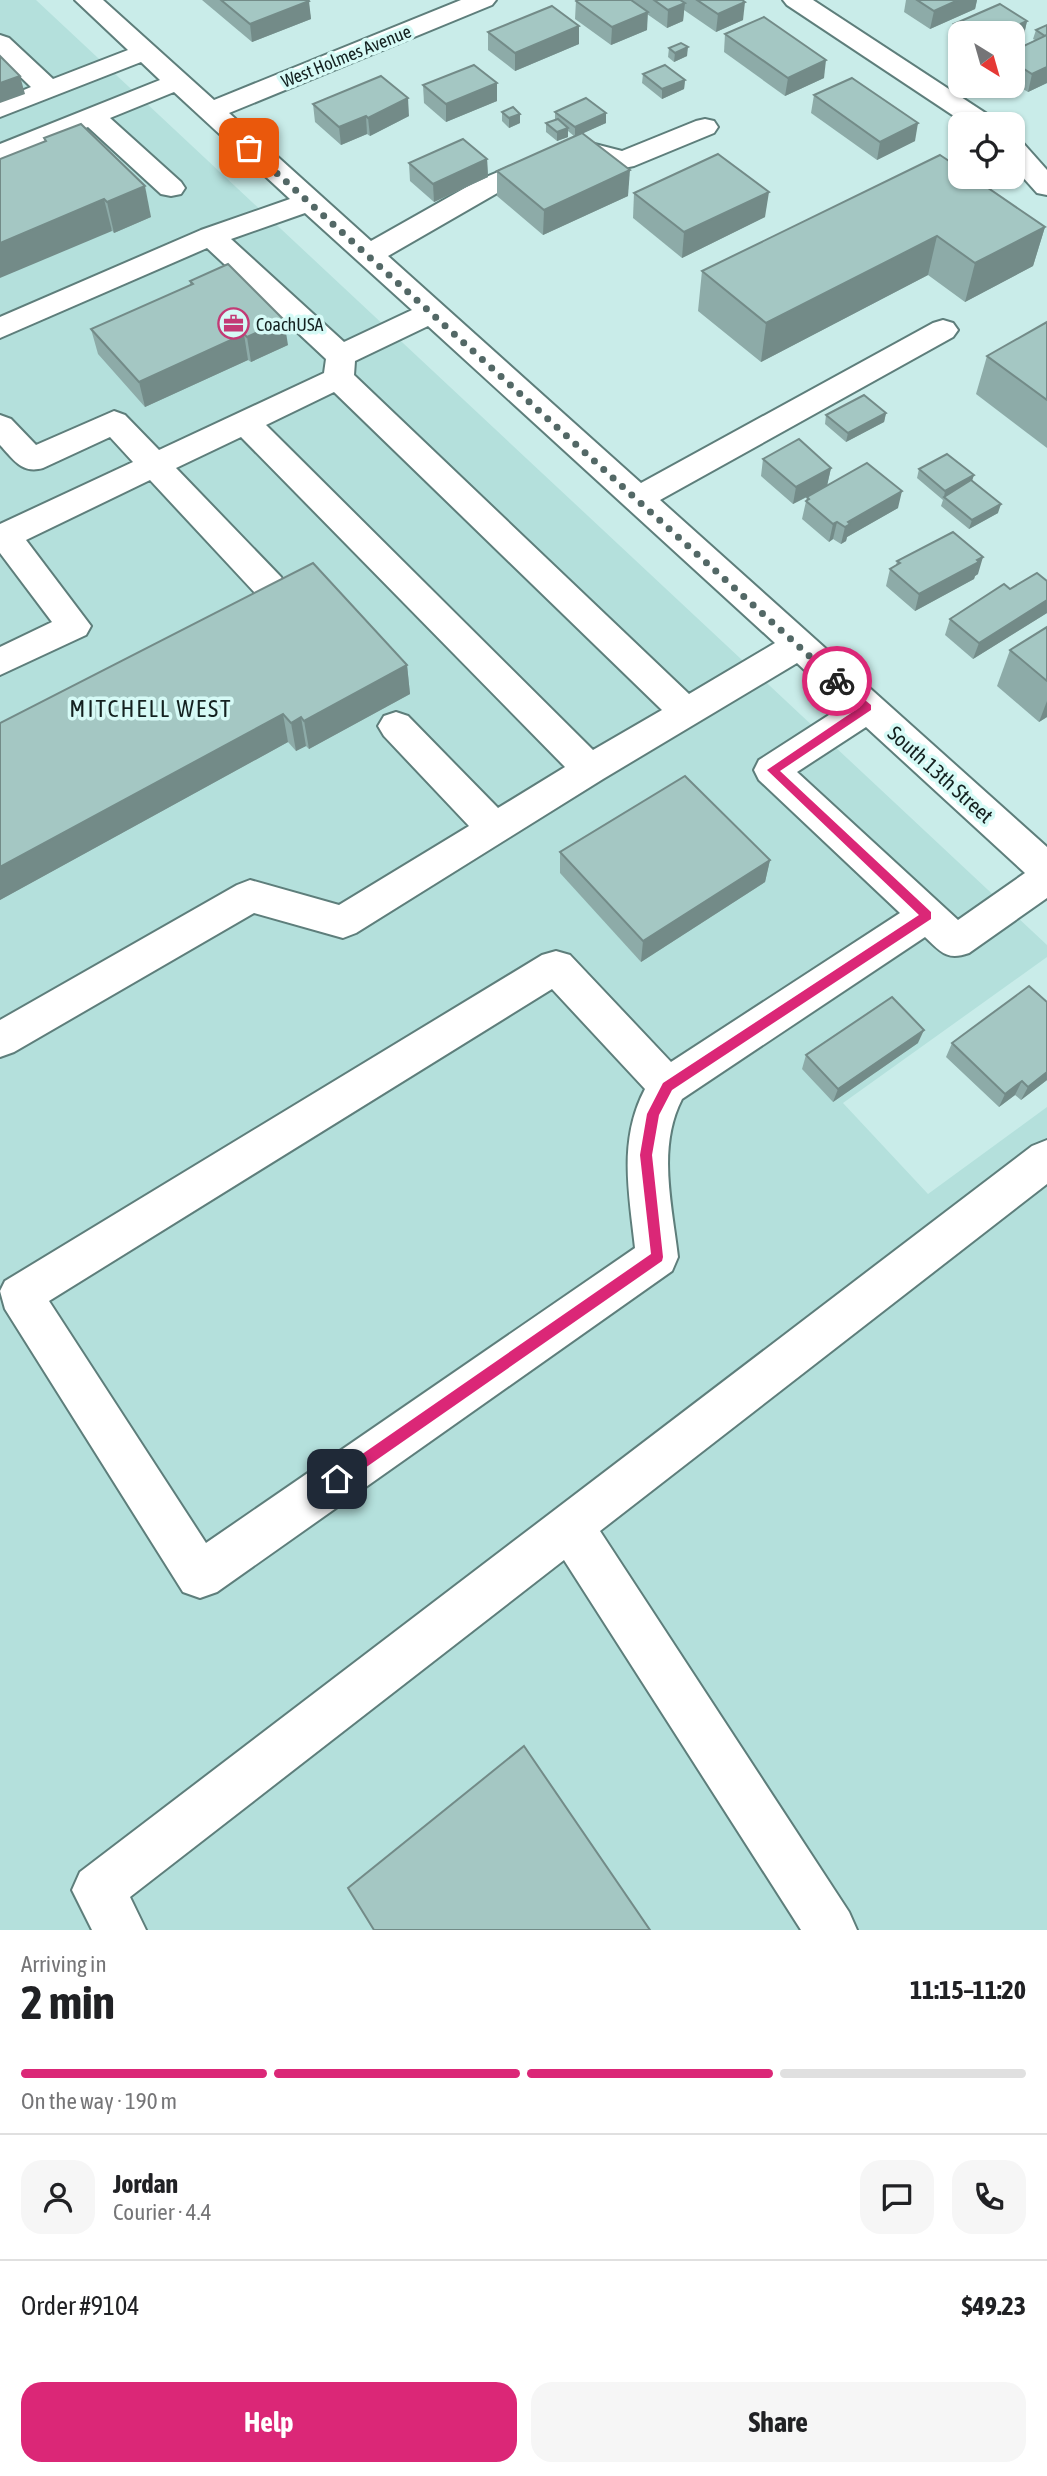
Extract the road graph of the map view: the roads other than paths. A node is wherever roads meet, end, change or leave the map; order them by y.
1 (88, 0) edge
2 (796, 0) edge
3 (468, 2) edge
4 (0, 43) edge
5 (145, 52) junction
6 (177, 82) junction
7 (49, 90) junction
8 (0, 109) edge
9 (209, 111) junction
10 (966, 112) edge
11 (92, 116) junction
12 (705, 127) dead end
13 (0, 154) edge
14 (1025, 162) edge
15 (1047, 187) edge
16 (171, 188) dead end
17 (309, 202) junction
18 (211, 236) junction
19 (368, 255) junction
20 (432, 312) junction
21 (0, 328) edge
22 (943, 330) dead end
23 (340, 367) junction
24 (245, 422) junction
25 (0, 426) edge
26 (155, 465) junction
27 (638, 499) junction
28 (2, 536) edge
29 (269, 586) edge
30 (798, 646) junction
31 (0, 662) edge
32 (867, 708) junction
33 (687, 713) junction
34 (396, 726) dead end
35 (590, 769) junction
36 (495, 829) junction
37 (1047, 870) edge
38 (1047, 878) edge
39 (928, 916) junction
40 (0, 1040) edge
41 (668, 1086) junction
42 (1047, 1159) edge
43 (570, 1527) junction
44 (120, 1930) edge
45 (831, 1930) edge

1 - 5 street, South 13th Street
2 - 10 street
3 - 9 street, West Holmes Avenue
4 - 7 street
5 - 6 street, South 13th Street
5 - 7 street
6 - 9 street, South 13th Street
6 - 11 street
7 - 8 street
9 - 17 street, South 13th Street
11 - 13 street
11 - 16 street
12 - 19 street
14 - 15 street
17 - 18 street
17 - 19 street, South 13th Street
18 - 21 street
18 - 23 street
19 - 20 street, South 13th Street
20 - 23 street
20 - 27 street, South 13th Street
22 - 27 street
23 - 24 street
23 - 33 street
24 - 26 street
24 - 35 street
25 - 26 street
26 - 28 street
26 - 29 street
27 - 30 street, South 13th Street
28 - 31 street
30 - 32 street, South 13th Street
30 - 33 street
32 - 37 street, South 13th Street
32 - 39 street
33 - 35 street
34 - 36 street
35 - 36 street
36 - 40 street
38 - 39 street
39 - 41 street
41 - 41 street
42 - 43 street
43 - 44 street
43 - 45 street

